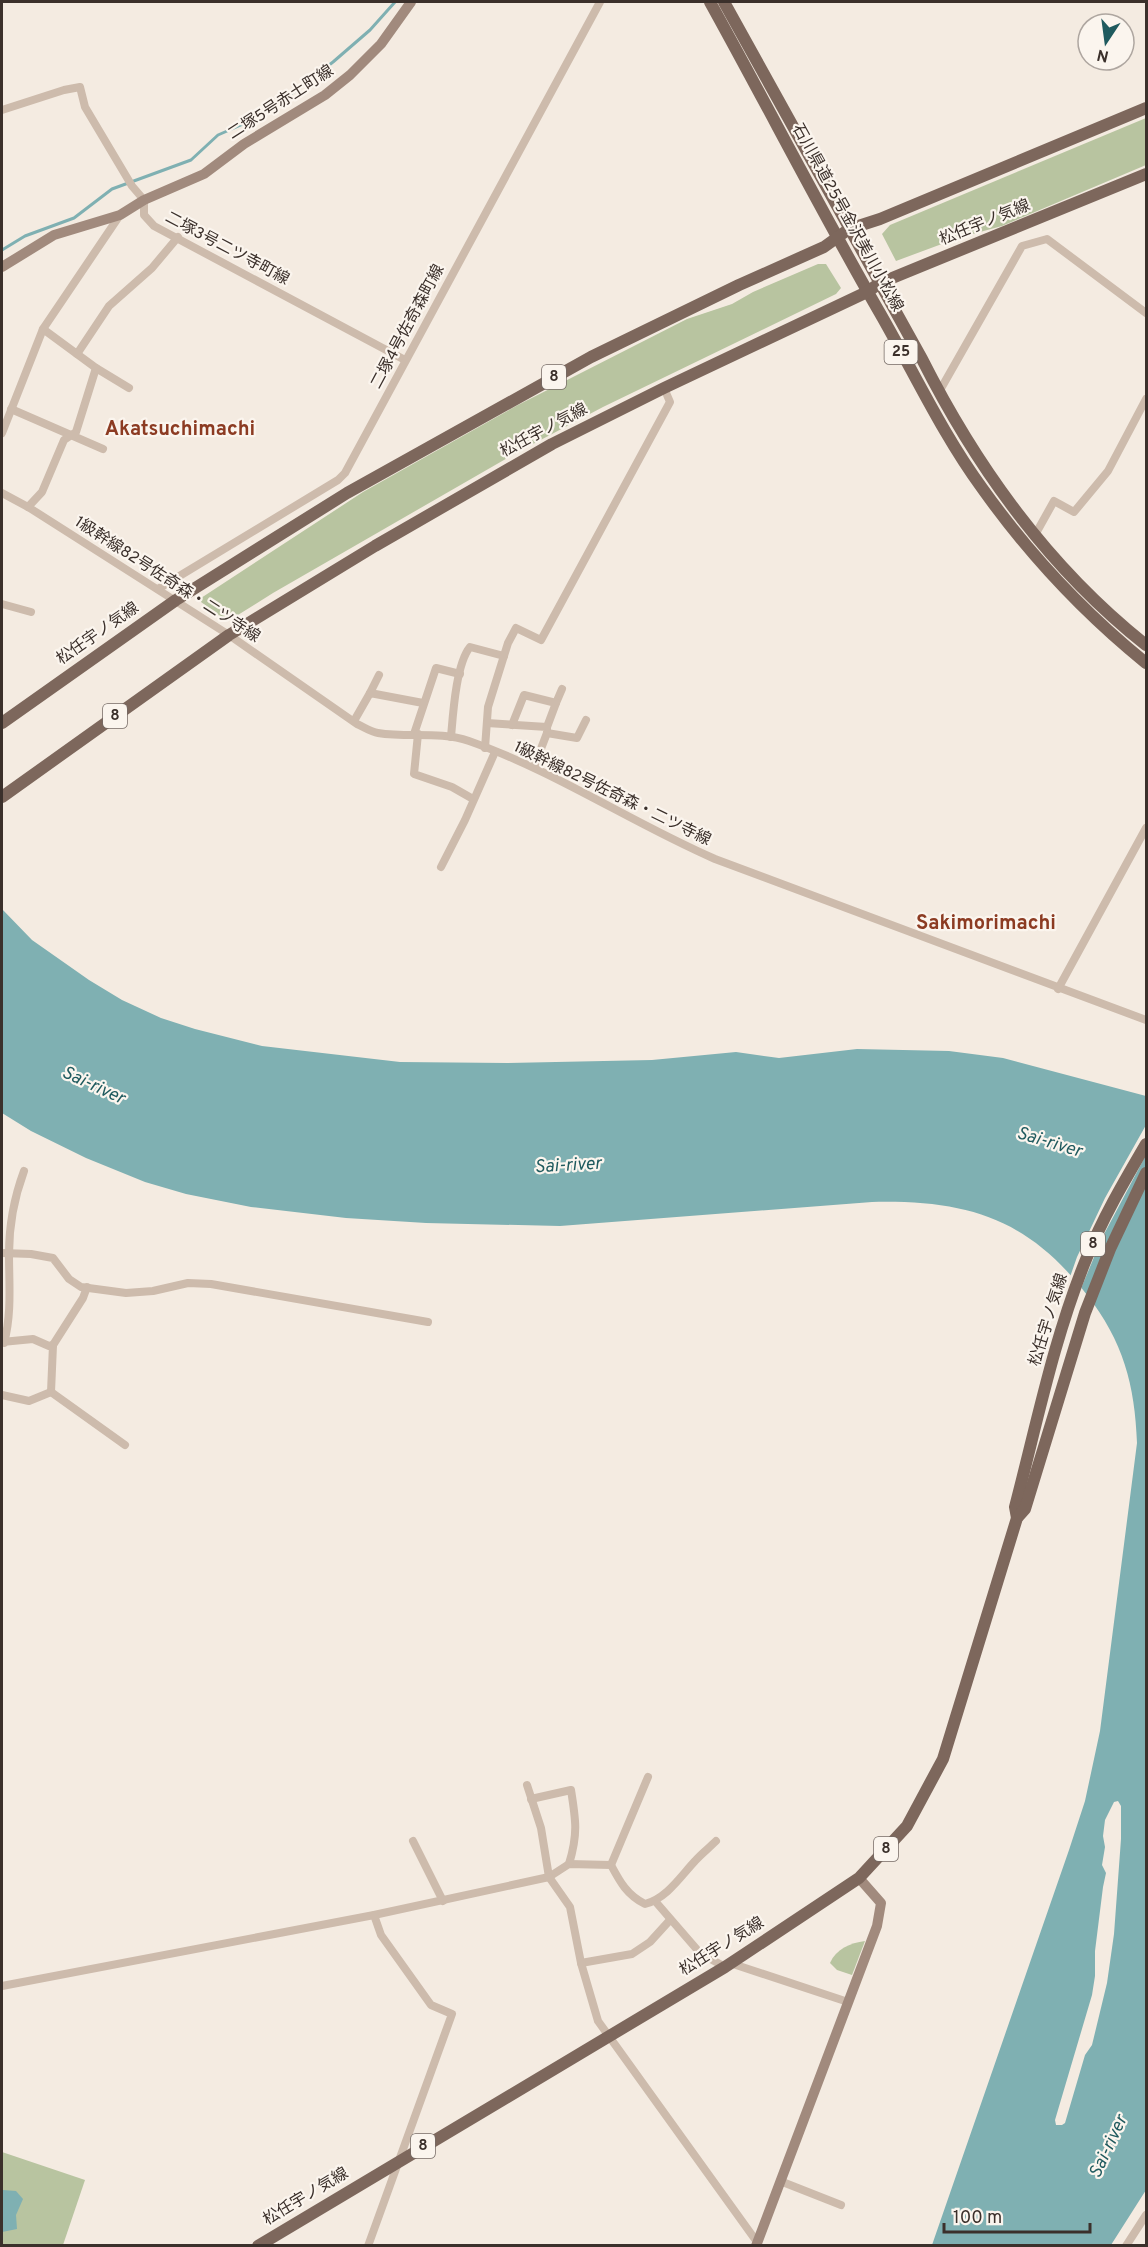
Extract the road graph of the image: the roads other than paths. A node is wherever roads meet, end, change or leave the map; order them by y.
1 (411, 2) edge
2 (600, 2) edge
3 (710, 2) edge
4 (724, 2) edge
5 (1146, 108) edge
6 (2, 110) edge
7 (1146, 174) edge
8 (144, 200) junction
9 (120, 215) junction
10 (849, 229) junction
11 (178, 237) junction
12 (837, 239) junction
13 (2, 267) edge
14 (880, 283) junction
15 (867, 292) junction
16 (1146, 314) edge
17 (43, 329) junction
18 (76, 354) junction
19 (405, 360) junction
20 (96, 368) junction
21 (129, 388) dead end
22 (664, 388) junction
23 (939, 392) junction
24 (1146, 399) edge
25 (12, 409) junction
26 (2, 433) edge
27 (70, 435) junction
28 (103, 449) dead end
29 (345, 473) junction
30 (2, 493) edge
31 (347, 493) junction
32 (28, 507) junction
33 (1035, 535) junction
34 (158, 589) junction
35 (176, 600) junction
36 (2, 604) edge
37 (31, 612) dead end
38 (229, 634) junction
39 (1146, 645) edge
40 (504, 656) junction
41 (1146, 663) edge
42 (460, 674) junction
43 (380, 675) dead end
44 (562, 689) dead end
45 (370, 693) junction
46 (423, 702) junction
47 (556, 704) junction
48 (586, 720) dead end
49 (354, 721) junction
50 (2, 723) edge
51 (487, 723) junction
52 (512, 724) junction
53 (547, 730) junction
54 (416, 734) junction
55 (451, 737) junction
56 (485, 748) junction
57 (495, 752) junction
58 (534, 767) junction
59 (2, 797) edge
60 (473, 799) junction
61 (1146, 828) edge
62 (441, 867) dead end
63 (1058, 989) junction
64 (1146, 1020) edge
65 (1146, 1144) edge
66 (24, 1171) dead end
67 (1146, 1173) edge
68 (5, 1253) edge
69 (87, 1287) junction
70 (428, 1322) dead end
71 (3, 1342) edge
72 (53, 1345) junction
73 (51, 1392) junction
74 (2, 1395) edge
75 (125, 1445) dead end
76 (1017, 1518) junction
77 (648, 1777) dead end
78 (527, 1785) dead end
79 (531, 1798) junction
80 (413, 1841) dead end
81 (716, 1841) dead end
82 (569, 1864) junction
83 (611, 1865) junction
84 (549, 1877) junction
85 (859, 1878) junction
86 (443, 1901) junction
87 (655, 1901) junction
88 (374, 1915) junction
89 (670, 1920) junction
90 (581, 1963) junction
91 (727, 1965) junction
92 (2, 1986) edge
93 (848, 2002) junction
94 (608, 2036) junction
95 (398, 2161) junction
96 (780, 2181) junction
97 (841, 2205) dead end
98 (1146, 2215) edge
99 (757, 2244) edge
100 (258, 2246) edge
101 (368, 2246) edge
102 (1126, 2246) edge

1 - 8 street, 二塚5号赤土町線
2 - 19 street, 二塚4号佐奇森町線
3 - 12 main road, 石川県道25号金沢美川小松線 / 25
4 - 10 main road, 石川県道25号金沢美川小松線 / 25
5 - 10 main road, 松任宇ノ気線 / 8
6 - 8 street, 二塚3号二ツ寺町線
7 - 14 main road, 松任宇ノ気線 / 8
8 - 9 street, 二塚5号赤土町線
8 - 11 street, 二塚3号二ツ寺町線
9 - 13 street, 二塚5号赤土町線
9 - 17 street
10 - 12 main road, 松任宇ノ気線 / 8
10 - 14 main road, 石川県道25号金沢美川小松線 / 25
11 - 18 street
11 - 19 street, 二塚3号二ツ寺町線
12 - 15 main road, 石川県道25号金沢美川小松線 / 25
12 - 31 main road, 松任宇ノ気線 / 8
14 - 15 main road, 松任宇ノ気線 / 8
14 - 23 main road, 石川県道25号金沢美川小松線 / 25
15 - 22 main road, 松任宇ノ気線 / 8
15 - 41 main road, 石川県道25号金沢美川小松線 / 25
16 - 23 street
17 - 18 street
17 - 25 street
18 - 20 street
19 - 29 street, 二塚4号佐奇森町線
20 - 21 street
20 - 27 street
22 - 38 main road, 松任宇ノ気線 / 8
22 - 40 street
23 - 33 main road, 石川県道25号金沢美川小松線 / 25
24 - 33 street
25 - 26 street
25 - 27 street
27 - 28 street
27 - 32 street
29 - 31 street
29 - 34 street, 二塚4号佐奇森町線
30 - 32 street, 1級幹線82号佐奇森・二ツ寺線
31 - 35 main road, 松任宇ノ気線 / 8
32 - 34 street, 1級幹線82号佐奇森・二ツ寺線
33 - 39 main road, 石川県道25号金沢美川小松線 / 25
34 - 35 street, 1級幹線82号佐奇森・二ツ寺線
35 - 38 street, 1級幹線82号佐奇森・二ツ寺線
35 - 50 main road, 松任宇ノ気線 / 8
36 - 37 street
38 - 49 street, 1級幹線82号佐奇森・二ツ寺線
38 - 59 main road, 松任宇ノ気線 / 8
40 - 42 street
40 - 51 street
42 - 46 street
42 - 55 street
43 - 45 street
44 - 47 street
45 - 46 street
45 - 49 street
46 - 54 street
47 - 52 street
47 - 53 street
48 - 53 street
49 - 54 street, 1級幹線82号佐奇森・二ツ寺線
51 - 52 street
51 - 56 street
52 - 53 street
53 - 58 street
54 - 55 street, 1級幹線82号佐奇森・二ツ寺線
54 - 60 street
55 - 56 street, 1級幹線82号佐奇森・二ツ寺線
56 - 57 street, 1級幹線82号佐奇森・二ツ寺線
57 - 58 street, 1級幹線82号佐奇森・二ツ寺線
57 - 60 street
58 - 63 street, 1級幹線82号佐奇森・二ツ寺線
60 - 62 street
61 - 63 street
63 - 64 street, 1級幹線82号佐奇森・二ツ寺線
65 - 76 main road, 松任宇ノ気線 / 8
66 - 68 street
67 - 76 main road, 松任宇ノ気線 / 8
68 - 69 street
68 - 71 street
69 - 70 street
69 - 72 street
71 - 72 street
72 - 73 street
73 - 74 street
73 - 75 street
76 - 85 main road, 松任宇ノ気線 / 8
77 - 83 street
78 - 79 street
79 - 82 street
79 - 84 street
80 - 86 street
81 - 87 street
82 - 83 street
82 - 84 street
83 - 87 street
84 - 86 street
84 - 90 street
85 - 91 main road, 松任宇ノ気線 / 8
85 - 93 street
86 - 88 street
87 - 89 street
88 - 92 street
88 - 95 street
89 - 90 street
89 - 91 street
90 - 94 street
91 - 93 street
91 - 94 main road, 松任宇ノ気線 / 8
93 - 96 street
94 - 95 main road, 松任宇ノ気線 / 8
94 - 99 street
95 - 100 main road, 松任宇ノ気線 / 8
95 - 101 street
96 - 97 street
96 - 99 street
98 - 102 street

